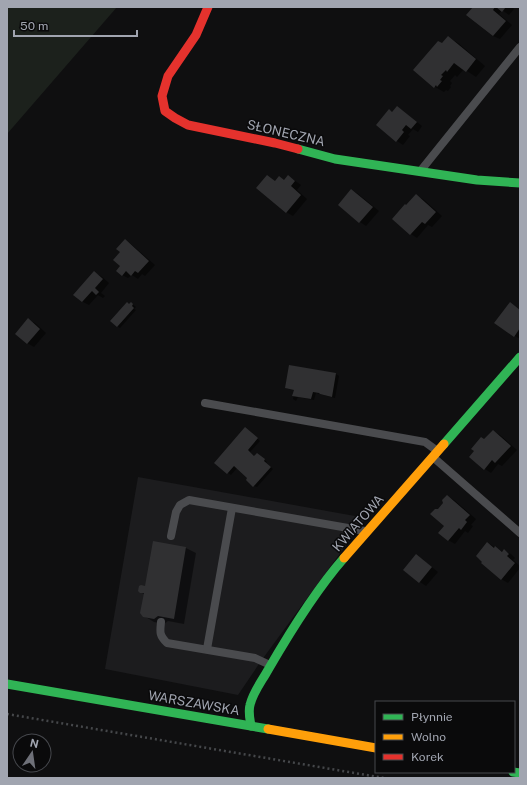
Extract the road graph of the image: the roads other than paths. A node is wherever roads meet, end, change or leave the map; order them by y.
1 (208, 7) edge
2 (520, 47) edge
3 (420, 171) junction
4 (520, 183) edge
5 (520, 357) edge
6 (205, 403) dead end
7 (436, 455) junction
8 (232, 508) junction
9 (368, 531) junction
10 (520, 533) edge
11 (171, 536) dead end
12 (161, 622) dead end
13 (207, 649) junction
14 (271, 665) junction
15 (7, 684) edge
16 (251, 726) junction
17 (375, 748) edge

1 - 3 street, SŁONECZNA
2 - 3 lane
3 - 4 street, SŁONECZNA
5 - 7 street, KWIATOWA
6 - 7 lane
7 - 9 street, KWIATOWA
7 - 10 lane
8 - 9 lane
8 - 11 lane
8 - 13 lane
9 - 14 street, KWIATOWA
12 - 13 lane
13 - 14 lane
14 - 16 street, KWIATOWA
15 - 16 street, WARSZAWSKA
16 - 17 street, WARSZAWSKA

